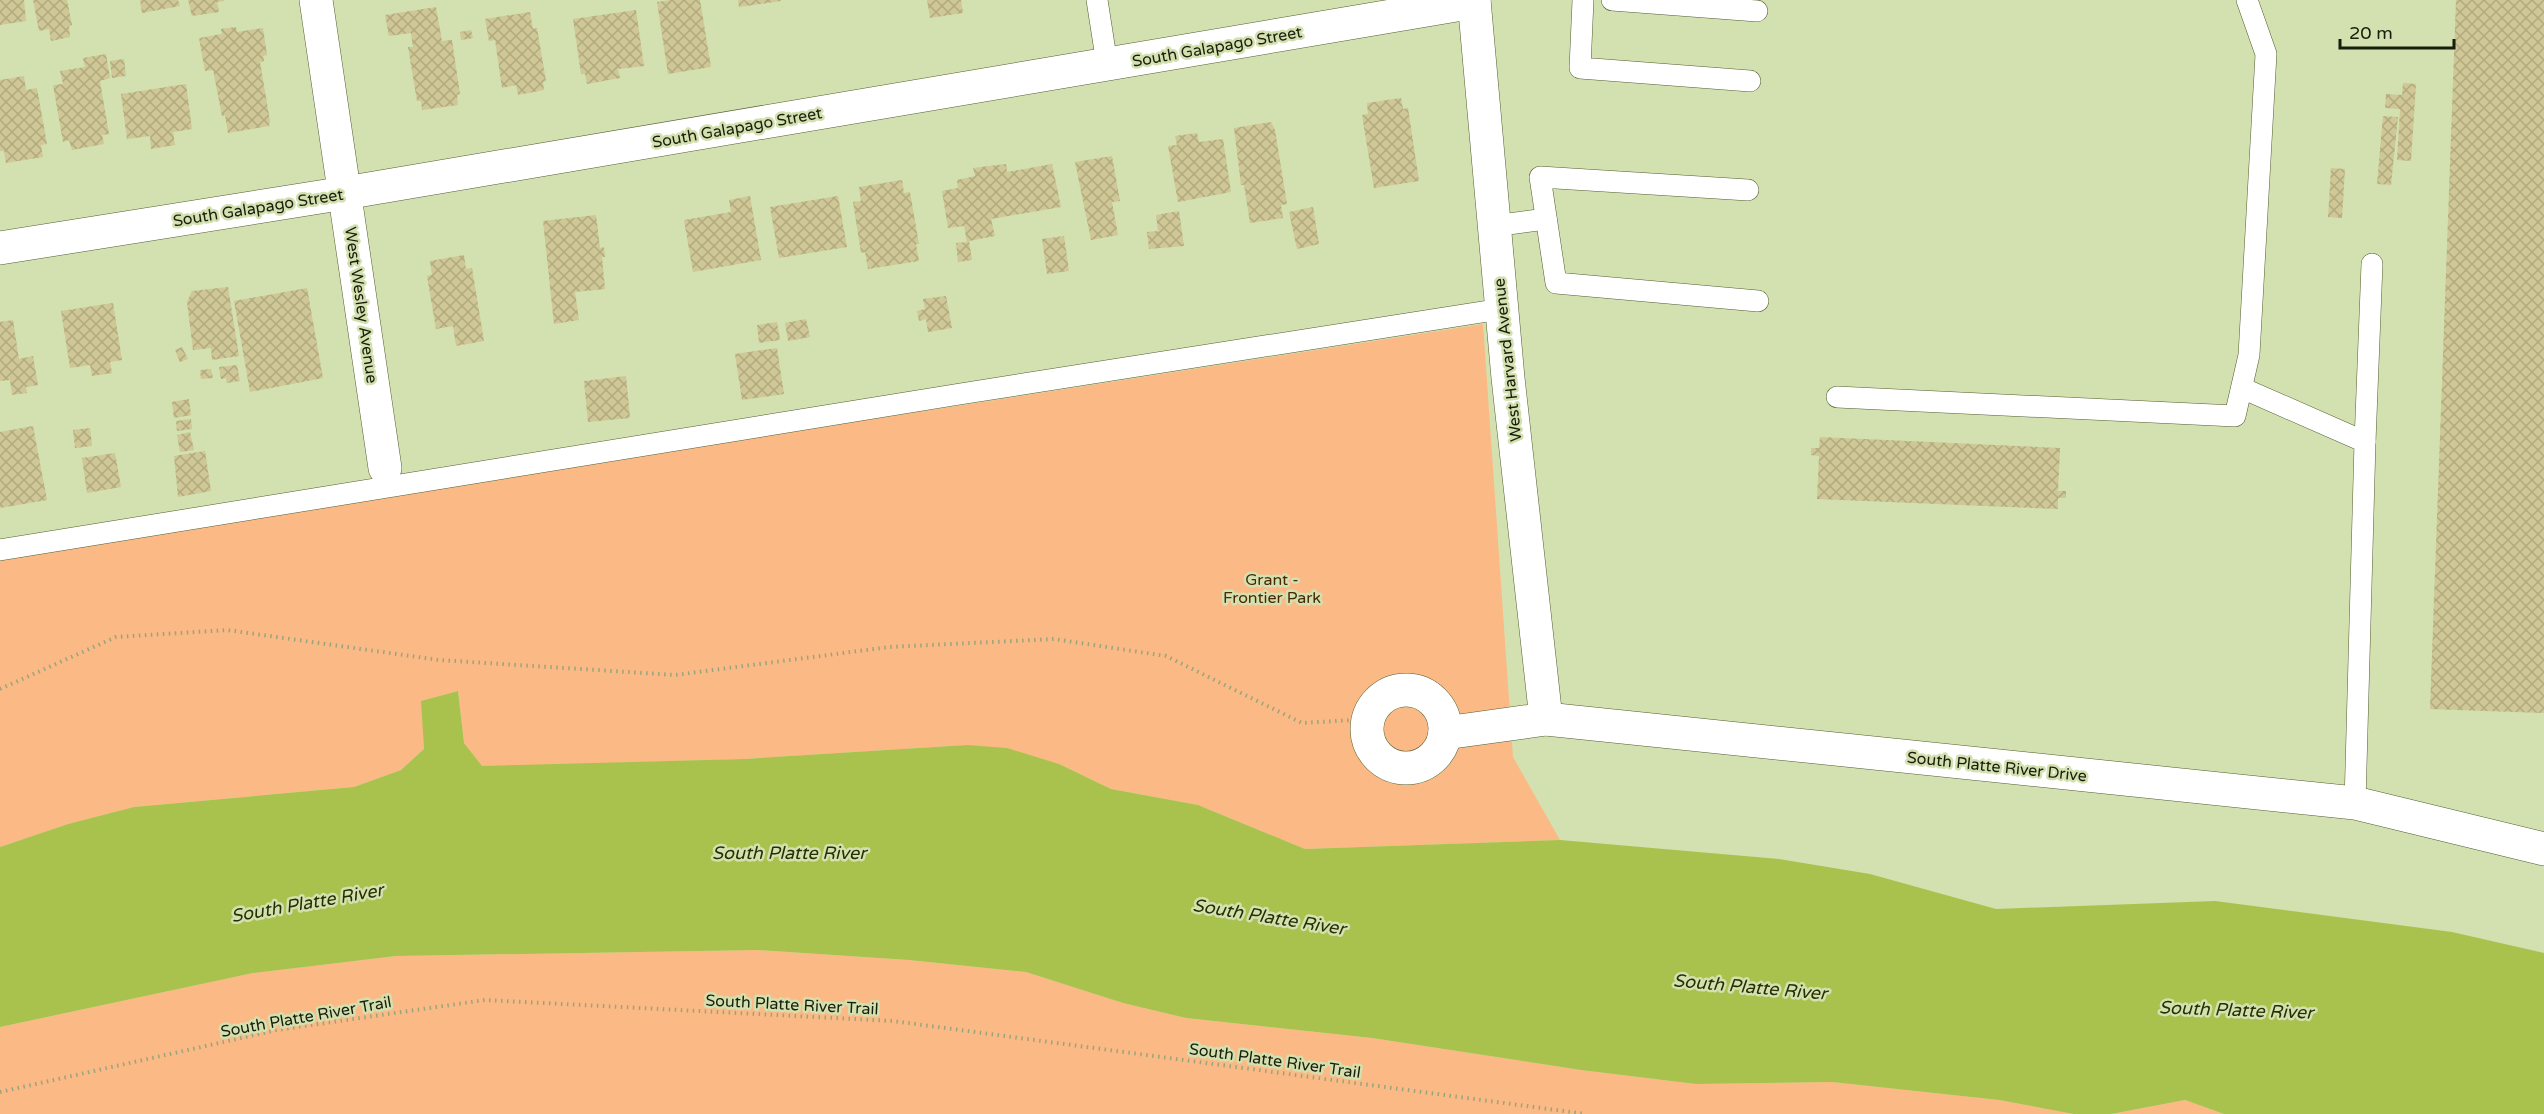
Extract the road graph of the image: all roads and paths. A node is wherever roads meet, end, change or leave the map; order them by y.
1 (316, 0) edge
2 (1097, 0) edge
3 (1583, 0) edge
4 (1612, 0) edge
5 (2247, 0) edge
6 (1474, 1) edge
7 (1757, 11) dead end
8 (1107, 64) junction
9 (1750, 81) dead end
10 (1748, 190) dead end
11 (345, 193) junction
12 (1546, 219) junction
13 (1494, 225) junction
14 (0, 248) edge
15 (2372, 264) dead end
16 (1758, 301) dead end
17 (1501, 309) junction
18 (2242, 388) junction
19 (1838, 397) dead end
20 (2365, 442) junction
21 (385, 468) dead end
22 (0, 550) edge
23 (0, 689) edge
24 (1369, 719) junction
25 (1546, 719) junction
26 (1445, 734) junction
27 (2355, 803) junction
28 (2544, 849) edge
29 (0, 1092) edge
30 (1586, 1114) edge

1 - 11 street, West Wesley Avenue
2 - 8 lane
3 - 9 lane
4 - 7 lane
5 - 18 lane
6 - 8 street, South Galapago Street
6 - 13 street, West Harvard Avenue
8 - 11 street, South Galapago Street
10 - 12 lane
11 - 14 street, South Galapago Street
11 - 21 street, West Wesley Avenue
12 - 13 lane
12 - 16 lane
13 - 17 street, West Harvard Avenue
15 - 20 lane
17 - 22 lane
17 - 25 street, West Harvard Avenue
18 - 19 lane
18 - 20 lane
20 - 27 lane
23 - 24 path
24 - 26 street
24 - 26 street
25 - 26 street, South Platte River Drive
25 - 27 street, South Platte River Drive
27 - 28 street, South Platte River Drive
29 - 30 path, South Platte River Trail

